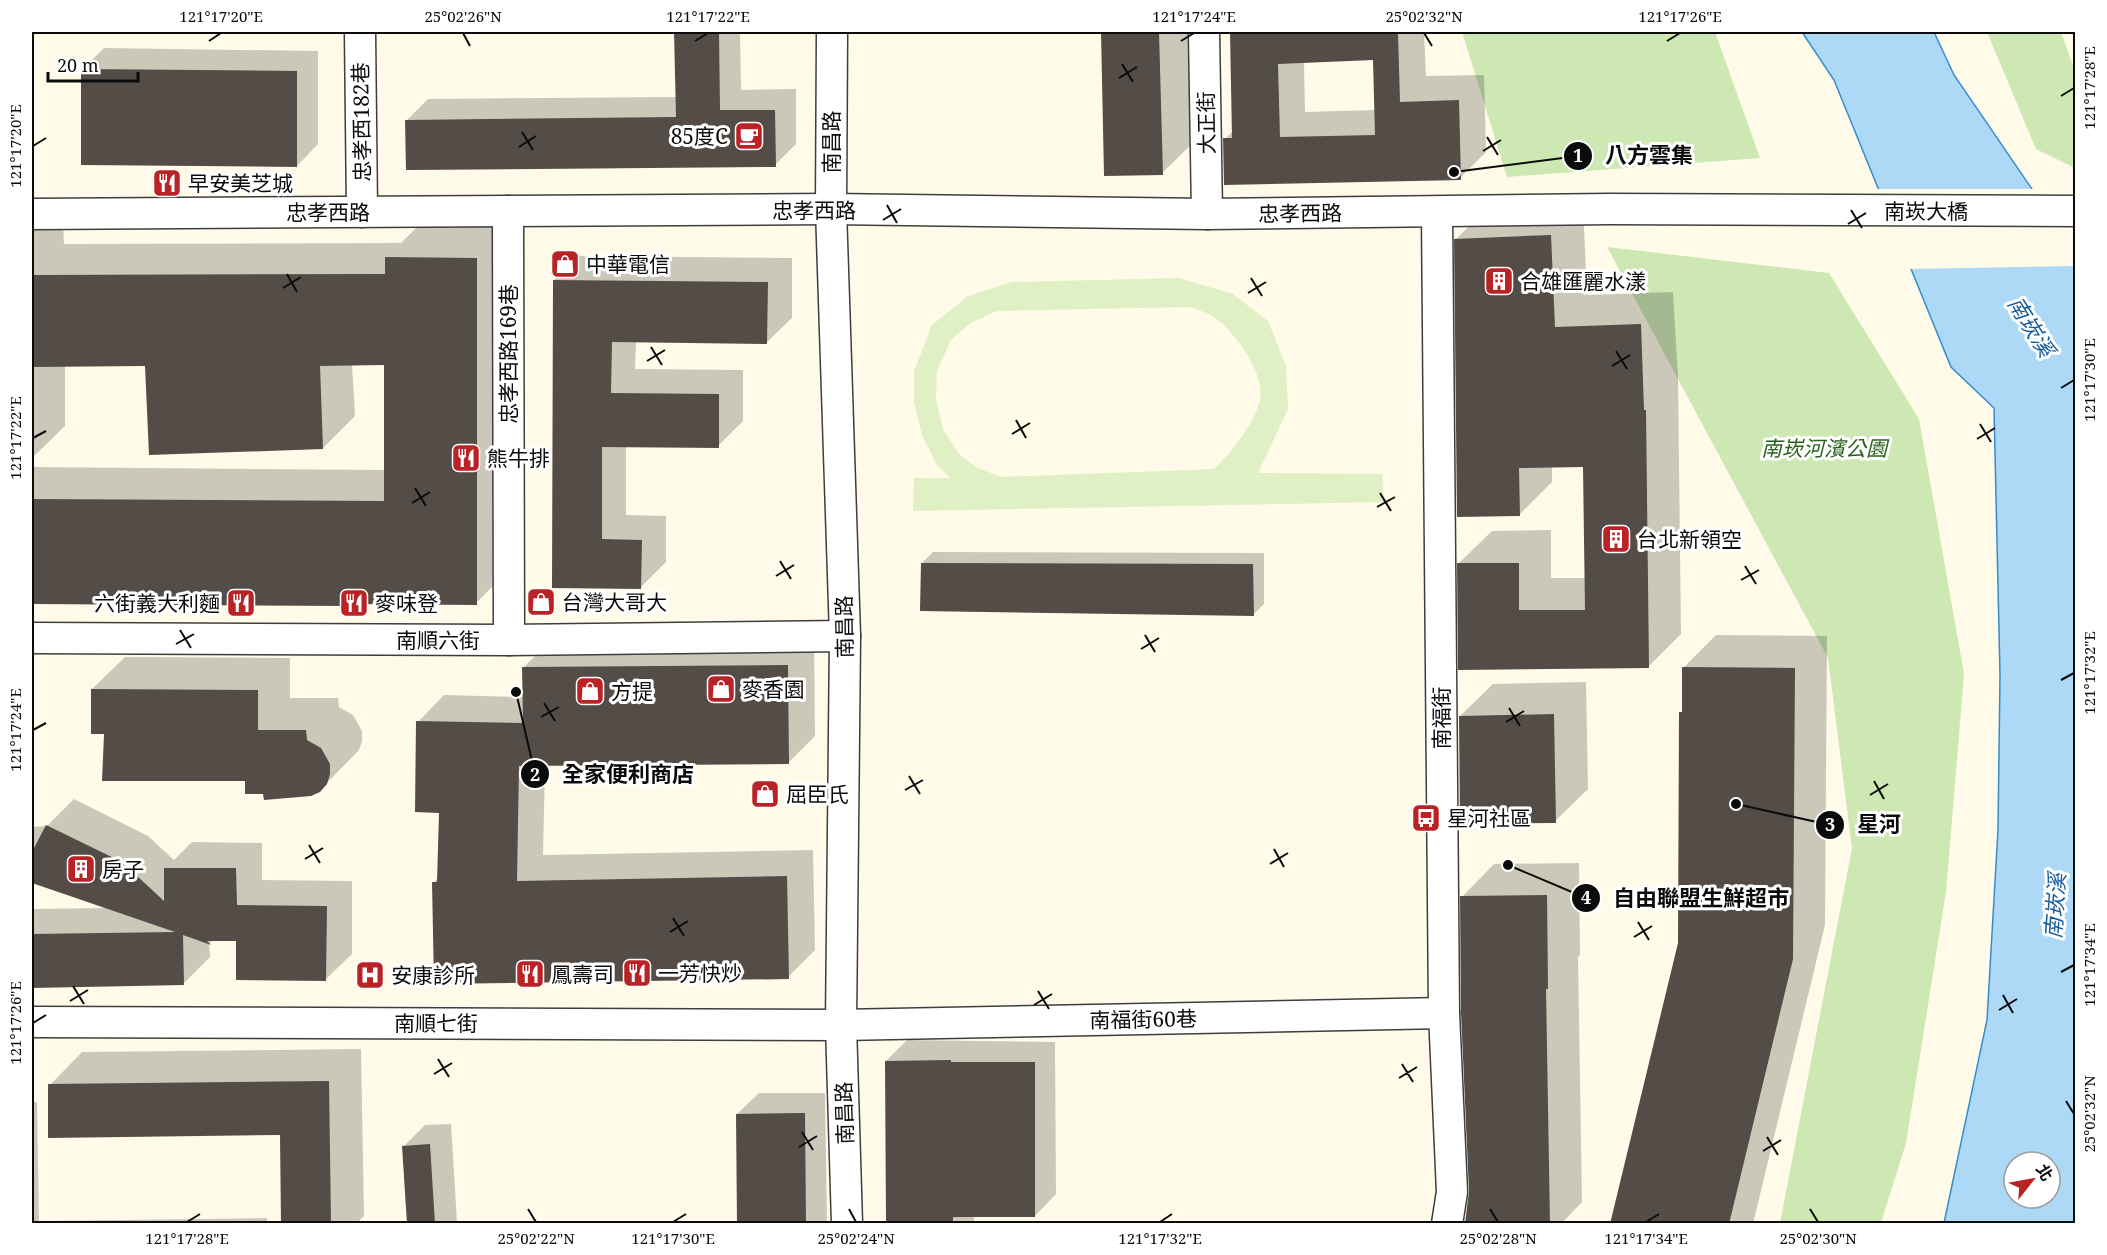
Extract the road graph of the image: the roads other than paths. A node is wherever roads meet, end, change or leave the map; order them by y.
1 (360, 32) edge
2 (832, 32) edge
3 (1204, 32) edge
4 (831, 210) junction
5 (1633, 210) joint
6 (508, 211) junction
7 (2076, 211) edge
8 (362, 212) junction
9 (1437, 212) junction
10 (32, 214) edge
11 (1207, 214) junction
12 (845, 636) junction
13 (32, 638) edge
14 (509, 640) junction
15 (1444, 1013) junction
16 (32, 1022) edge
17 (841, 1025) junction
18 (847, 1224) edge
19 (1447, 1224) edge

1 - 8 street, 忠孝西182巷
2 - 4 street, 南昌路
3 - 11 street, 大正街
4 - 6 street, 忠孝西路
4 - 11 street, 忠孝西路
4 - 12 street, 南昌路
5 - 7 street, 南崁大橋
5 - 9 street, 忠孝西路
6 - 8 street, 忠孝西路
6 - 14 street, 忠孝西路169巷
8 - 10 street, 忠孝西路
9 - 11 street, 忠孝西路
9 - 15 street, 南福街
12 - 14 street, 南順六街
12 - 17 street, 南昌路
13 - 14 street, 南順六街
15 - 17 street, 南福街60巷
15 - 19 street, 南福街
16 - 17 street, 南順七街
17 - 18 street, 南昌路

